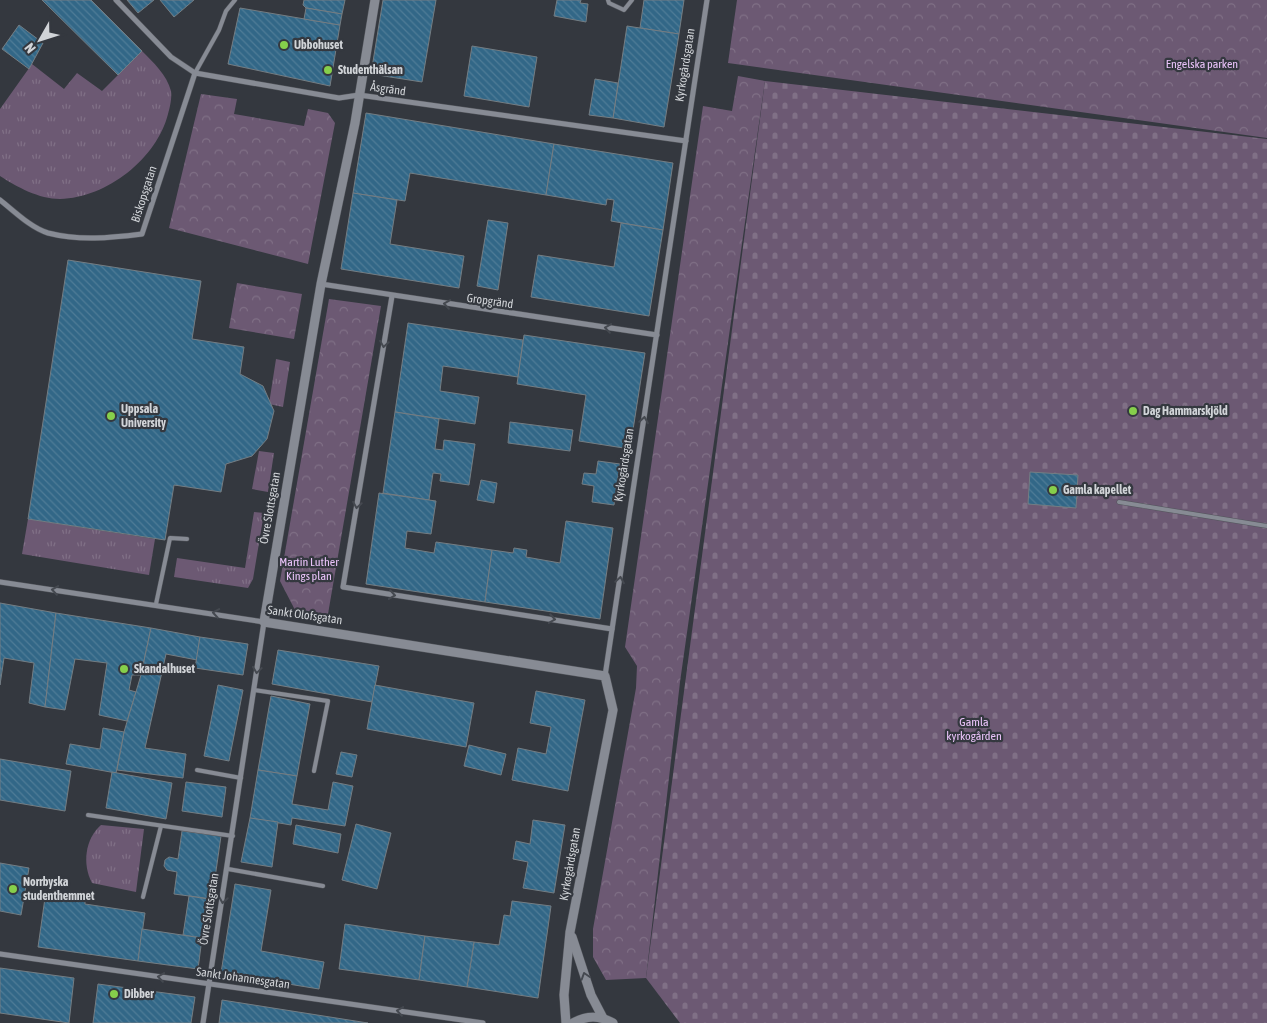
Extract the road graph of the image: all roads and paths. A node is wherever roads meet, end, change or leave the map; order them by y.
1 (116, 0) edge
2 (235, 0) edge
3 (375, 0) edge
4 (608, 0) edge
5 (632, 0) edge
6 (707, 0) edge
7 (195, 72) junction
8 (359, 95) junction
9 (686, 141) junction
10 (0, 200) edge
11 (321, 284) junction
12 (392, 296) junction
13 (656, 335) junction
14 (1119, 502) dead end
15 (1267, 526) edge
16 (187, 539) dead end
17 (0, 582) edge
18 (156, 604) junction
19 (264, 622) junction
20 (612, 629) junction
21 (605, 676) junction
22 (254, 690) junction
23 (196, 770) dead end
24 (314, 772) dead end
25 (241, 778) junction
26 (88, 815) dead end
27 (161, 826) junction
28 (233, 836) junction
29 (228, 869) junction
30 (322, 886) dead end
31 (143, 896) dead end
32 (570, 932) junction
33 (0, 954) edge
34 (209, 984) junction
35 (603, 1018) junction
36 (203, 1023) edge
37 (483, 1023) edge
38 (566, 1023) edge
39 (573, 1023) edge
40 (613, 1023) edge

1 - 7 street, Åsgränd
2 - 7 lane
3 - 8 street, Övre Slottsgatan
4 - 5 lane
6 - 9 street, Kyrkogårdsgatan
7 - 8 street, Åsgränd
7 - 10 street, Biskopsgatan
8 - 9 street, Åsgränd
8 - 11 street, Övre Slottsgatan
9 - 13 street, Kyrkogårdsgatan
11 - 12 street, Gropgränd
11 - 19 street, Övre Slottsgatan
13 -> 12 street, Gropgränd
12 -> 20 street
20 -> 13 street, Kyrkogårdsgatan
14 - 15 lane
16 - 18 lane
18 -> 17 street, Sankt Olofsgatan
19 -> 18 street, Sankt Olofsgatan
19 - 21 street, Sankt Olofsgatan
19 -> 22 street, Övre Slottsgatan
20 - 21 street, Kyrkogårdsgatan
21 - 32 street, Kyrkogårdsgatan
22 - 24 lane
22 - 25 street, Övre Slottsgatan
23 - 25 lane
25 - 28 street, Övre Slottsgatan
26 - 27 lane
27 - 28 lane
27 - 31 lane
28 - 29 street, Övre Slottsgatan
29 - 30 lane
29 -> 34 street, Övre Slottsgatan
35 -> 32 street, Kyrkogårdsgatan
32 - 38 street, Kyrkogårdsgatan
34 -> 33 street, Sankt Johannesgatan
34 - 36 street, Övre Slottsgatan
37 -> 34 street, Sankt Johannesgatan
35 - 39 street
35 - 40 street

